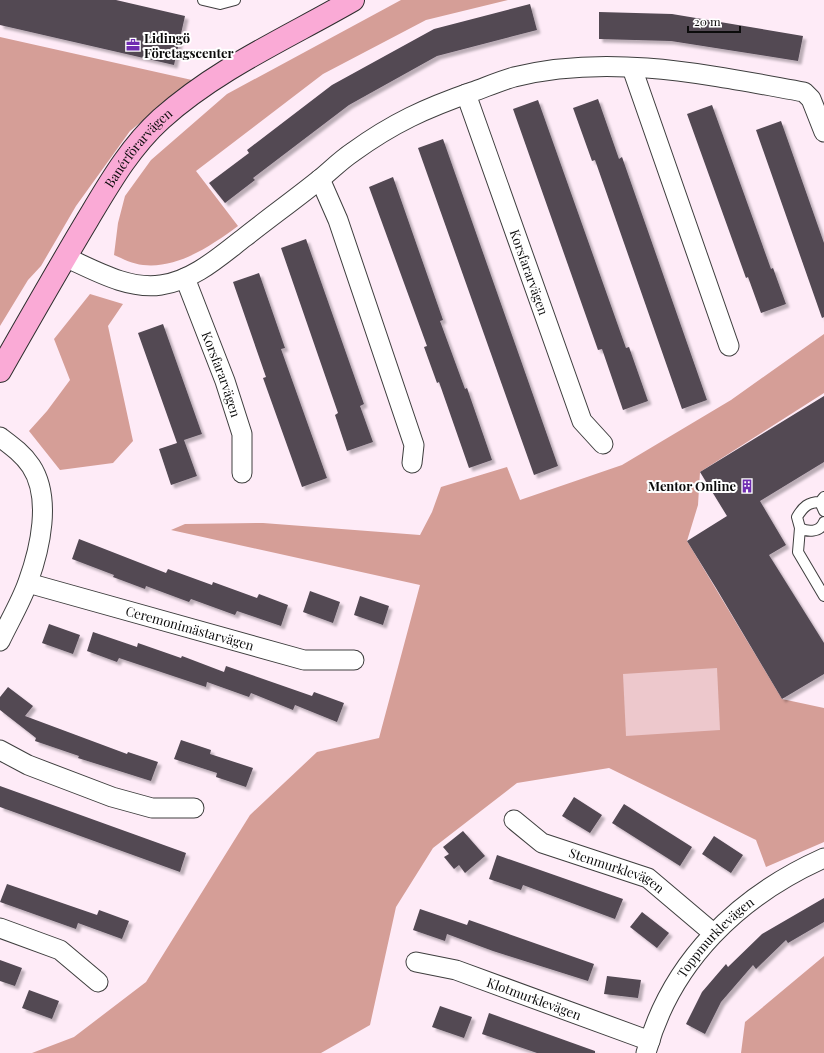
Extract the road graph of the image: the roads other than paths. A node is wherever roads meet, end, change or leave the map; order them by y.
1 (203, 0) edge
2 (235, 0) edge
3 (353, 0) edge
4 (632, 68) junction
5 (466, 94) junction
6 (824, 132) edge
7 (320, 179) junction
8 (65, 257) junction
9 (185, 278) junction
10 (729, 346) dead end
11 (0, 371) edge
12 (0, 437) edge
13 (603, 444) dead end
14 (412, 463) dead end
15 (242, 474) dead end
16 (823, 503) edge
17 (824, 525) edge
18 (800, 528) junction
19 (28, 583) junction
20 (824, 596) edge
21 (0, 641) edge
22 (354, 660) dead end
23 (0, 750) edge
24 (194, 808) dead end
25 (514, 820) dead end
26 (824, 858) edge
27 (0, 928) edge
28 (713, 933) junction
29 (416, 962) dead end
30 (98, 982) dead end
31 (648, 1047) edge

1 - 2 lane
3 - 8 street, Banérförarvägen
4 - 5 street
4 - 6 street
4 - 10 street
5 - 7 street
5 - 13 street, Korsfararvägen
7 - 9 street
7 - 14 street
8 - 9 street
8 - 11 street, Banérförarvägen
9 - 15 street, Korsfararvägen
12 - 19 street
16 - 18 lane
17 - 18 lane
18 - 20 lane
19 - 21 street
19 - 22 street, Ceremonimästarvägen
23 - 24 street
25 - 28 street, Stenmurklevägen
26 - 28 street, Toppmurklevägen
27 - 30 street
28 - 31 street, Toppmurklevägen
29 - 31 street, Klotmurklevägen

